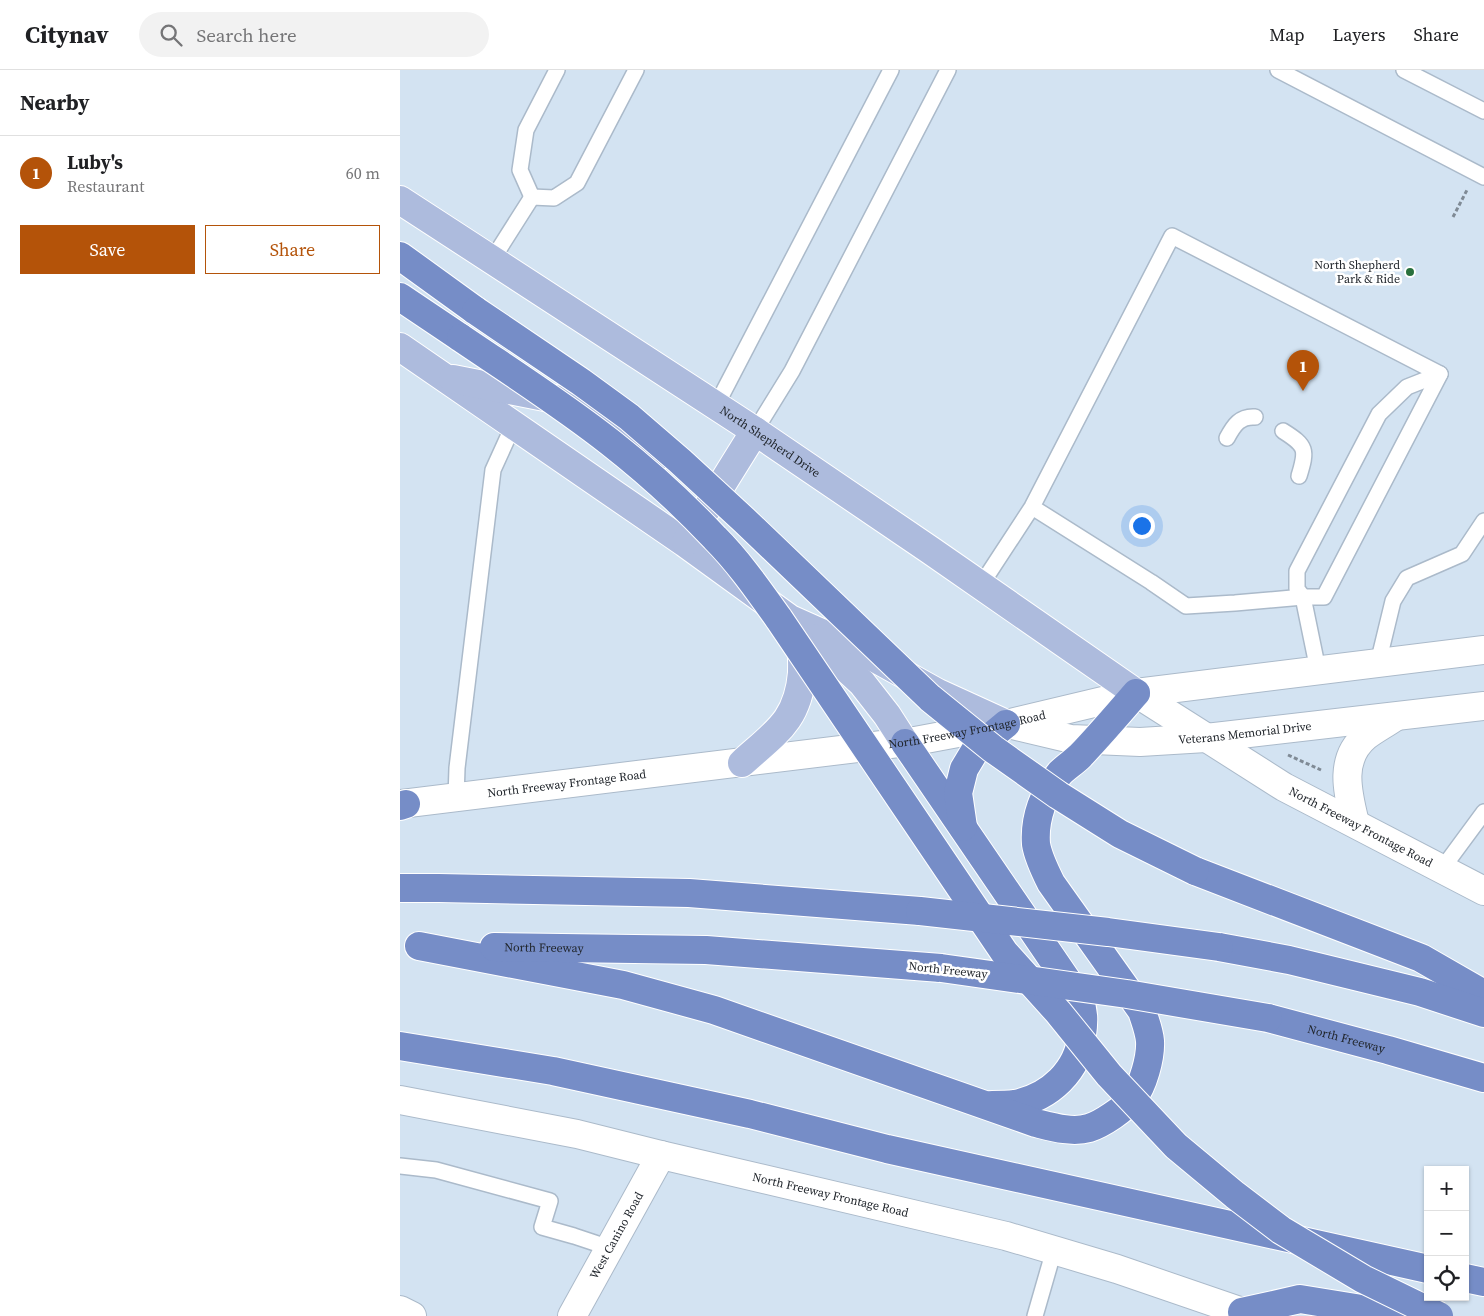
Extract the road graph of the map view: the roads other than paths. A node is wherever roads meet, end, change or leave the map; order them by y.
1 (557, 70) edge
2 (636, 70) edge
3 (891, 70) edge
4 (948, 70) edge
5 (1278, 70) edge
6 (1404, 70) edge
7 (1484, 111) edge
8 (1478, 180) edge
9 (532, 197) junction
10 (400, 200) edge
11 (400, 256) edge
12 (492, 260) junction
13 (400, 297) edge
14 (400, 348) edge
15 (1440, 374) junction
16 (442, 377) junction
17 (716, 406) junction
18 (1255, 416) dead end
19 (514, 426) junction
20 (755, 431) junction
21 (1283, 431) dead end
22 (1227, 438) dead end
23 (1299, 476) dead end
24 (718, 491) junction
25 (1032, 507) junction
26 (1484, 521) edge
27 (685, 543) junction
28 (981, 585) junction
29 (1303, 596) junction
30 (790, 619) junction
31 (1484, 650) edge
32 (1378, 663) junction
33 (1318, 670) junction
34 (1136, 693) junction
35 (1484, 706) edge
36 (1399, 715) junction
37 (1006, 724) junction
38 (1206, 738) junction
39 (1094, 741) junction
40 (905, 743) junction
41 (742, 763) junction
42 (456, 798) junction
43 (402, 805) edge
44 (1484, 812) edge
45 (1355, 823) junction
46 (963, 829) junction
47 (1442, 869) junction
48 (400, 888) edge
49 (1484, 891) edge
50 (409, 946) edge
51 (1484, 994) edge
52 (1484, 1013) edge
53 (400, 1046) edge
54 (1484, 1078) edge
55 (400, 1100) edge
56 (971, 1100) junction
57 (661, 1155) junction
58 (400, 1166) edge
59 (610, 1248) junction
60 (1054, 1250) junction
61 (1424, 1269) edge
62 (1469, 1279) edge
63 (1484, 1282) edge
64 (400, 1310) edge
65 (1248, 1314) edge
66 (412, 1316) edge
67 (572, 1316) edge
68 (1035, 1316) edge
69 (1405, 1316) edge
70 (1440, 1316) edge

1 - 9 lane
2 - 9 lane
3 - 17 lane
4 - 20 lane
5 - 8 lane
6 - 7 lane
9 - 12 lane
10 - 12 main road, North Shepherd Drive
11 - 51 highway, bridge
12 - 17 main road, North Shepherd Drive
13 - 70 highway, bridge
14 - 16 main road
15 - 25 lane
15 - 29 lane
15 - 29 lane
16 - 19 main road
16 - 24 main road
17 - 20 main road, North Shepherd Drive
18 - 22 lane
19 - 27 main road
19 - 42 lane
20 - 24 main road
20 - 28 main road, North Shepherd Drive
21 - 23 lane
24 - 27 main road
25 - 28 lane
25 - 29 lane
26 - 32 lane
27 - 30 main road
28 - 34 main road, North Shepherd Drive
29 - 33 lane
30 - 37 main road
30 - 40 main road
30 - 41 main road
31 - 32 main road
32 - 33 main road
33 - 34 main road
34 - 37 main road, North Freeway Frontage Road
34 - 38 main road, North Freeway Frontage Road
34 - 39 highway
35 - 36 main road, Veterans Memorial Drive
36 - 38 main road, Veterans Memorial Drive
36 - 45 main road
37 - 39 main road, Veterans Memorial Drive
37 - 40 main road, North Freeway Frontage Road
37 - 46 highway
38 - 39 main road, Veterans Memorial Drive
38 - 45 main road, North Freeway Frontage Road
39 - 56 highway
40 - 41 main road, North Freeway Frontage Road
40 - 46 highway
41 - 42 main road, North Freeway Frontage Road
42 - 43 main road, North Freeway Frontage Road
44 - 47 lane
45 - 47 main road, North Freeway Frontage Road
46 - 56 highway
47 - 49 main road, North Freeway Frontage Road
48 - 52 highway, bridge
50 - 54 highway, North Freeway, bridge
50 - 56 highway
53 - 61 highway
55 - 57 main road, North Freeway Frontage Road
57 - 59 main road, West Canino Road
57 - 60 main road, North Freeway Frontage Road
58 - 59 lane
59 - 67 main road, West Canino Road
60 - 65 main road, North Freeway Frontage Road
60 - 68 lane
62 - 63 highway
64 - 66 main road
65 - 69 highway

